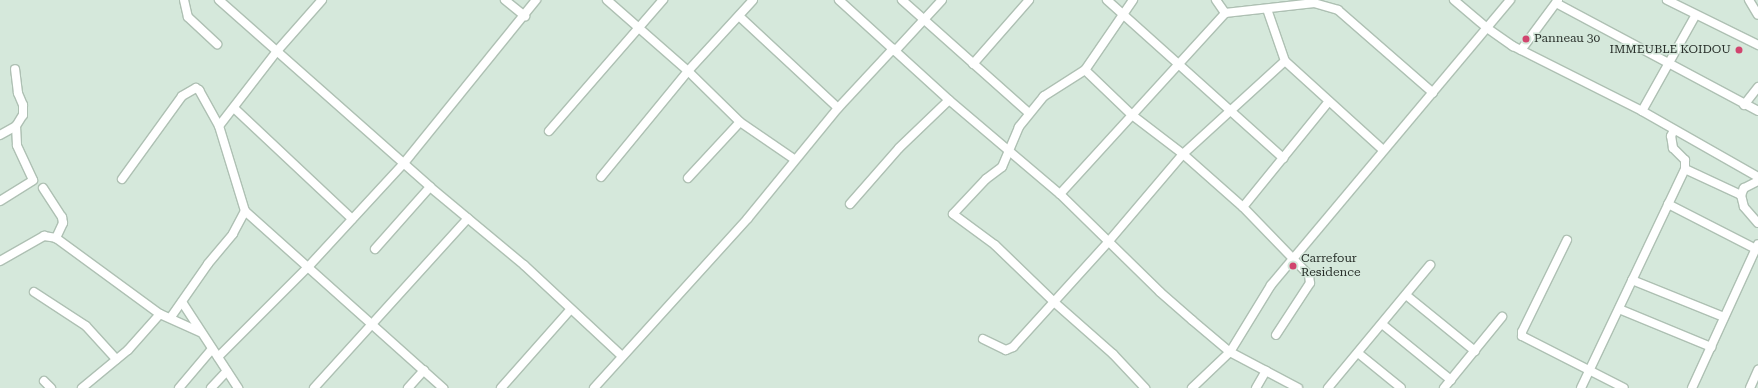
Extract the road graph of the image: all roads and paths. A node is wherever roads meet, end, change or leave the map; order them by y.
1 (184, 0) edge
2 (219, 0) edge
3 (322, 0) edge
4 (505, 0) edge
5 (536, 0) edge
6 (607, 0) edge
7 (663, 0) edge
8 (752, 0) edge
9 (839, 0) edge
10 (902, 0) edge
11 (942, 0) edge
12 (1030, 0) edge
13 (1107, 0) edge
14 (1133, 0) edge
15 (1216, 0) edge
16 (1454, 0) edge
17 (1510, 0) edge
18 (1667, 0) edge
19 (1749, 0) edge
20 (1557, 1) edge
21 (1267, 9) junction
22 (1225, 13) junction
23 (1758, 14) edge
24 (1123, 15) junction
25 (525, 16) junction
26 (739, 16) junction
27 (1695, 16) junction
28 (924, 20) junction
29 (640, 28) junction
30 (1487, 28) junction
31 (217, 44) dead end
32 (1758, 45) edge
33 (894, 50) junction
34 (1521, 50) junction
35 (276, 52) junction
36 (1285, 60) junction
37 (973, 64) junction
38 (1178, 64) junction
39 (1668, 64) junction
40 (15, 69) dead end
41 (1085, 70) junction
42 (688, 71) junction
43 (1758, 87) edge
44 (1433, 93) junction
45 (949, 100) junction
46 (1330, 101) junction
47 (1744, 105) junction
48 (234, 108) junction
49 (838, 108) junction
50 (1231, 110) junction
51 (1642, 110) junction
52 (1758, 112) edge
53 (1029, 113) junction
54 (1132, 115) junction
55 (740, 122) junction
56 (16, 126) junction
57 (219, 126) junction
58 (1674, 130) junction
59 (550, 132) dead end
60 (0, 135) edge
61 (1383, 150) junction
62 (1008, 152) junction
63 (1183, 154) junction
64 (1283, 158) junction
65 (794, 159) junction
66 (404, 163) junction
67 (1685, 169) junction
68 (601, 177) dead end
69 (1758, 177) edge
70 (688, 178) dead end
71 (122, 179) dead end
72 (1758, 181) edge
73 (430, 187) junction
74 (43, 188) dead end
75 (1060, 194) junction
76 (1741, 195) junction
77 (0, 201) edge
78 (850, 204) dead end
79 (1668, 204) junction
80 (1243, 206) junction
81 (245, 212) junction
82 (468, 218) junction
83 (352, 219) junction
84 (1758, 223) edge
85 (56, 238) junction
86 (1567, 240) dead end
87 (1109, 241) junction
88 (1757, 246) edge
89 (375, 249) dead end
90 (1293, 259) junction
91 (0, 261) edge
92 (1430, 265) dead end
93 (309, 266) junction
94 (1632, 280) junction
95 (34, 292) dead end
96 (1406, 295) junction
97 (182, 302) junction
98 (1054, 302) junction
99 (1619, 309) junction
100 (570, 310) junction
101 (160, 314) junction
102 (171, 317) junction
103 (1502, 317) dead end
104 (1724, 317) junction
105 (372, 324) junction
106 (1382, 324) junction
107 (200, 332) junction
108 (1276, 335) dead end
109 (983, 339) dead end
110 (1711, 347) junction
111 (212, 349) junction
112 (1474, 351) junction
113 (1230, 352) junction
114 (1358, 352) junction
115 (622, 356) junction
116 (218, 357) junction
117 (116, 359) junction
118 (424, 370) junction
119 (1758, 370) edge
120 (227, 371) junction
121 (1266, 371) junction
122 (1588, 372) junction
123 (1451, 380) junction
124 (44, 381) dead end
125 (1753, 387) edge
126 (51, 388) edge
127 (82, 388) edge
128 (179, 388) edge
129 (211, 388) edge
130 (238, 388) edge
131 (314, 388) edge
132 (408, 388) edge
133 (443, 388) edge
134 (501, 388) edge
135 (594, 388) edge
136 (1145, 388) edge
137 (1192, 388) edge
138 (1256, 388) edge
139 (1298, 388) edge
140 (1328, 388) edge
141 (1401, 388) edge
142 (1444, 388) edge
143 (1581, 388) edge
144 (1624, 388) edge
145 (1692, 388) edge

1 - 31 street
2 - 35 street
3 - 35 street
4 - 25 street
5 - 25 street
6 - 29 street
7 - 29 street
8 - 26 street
9 - 33 street
10 - 28 street
11 - 28 street
12 - 37 street
13 - 24 street
14 - 24 street
15 - 22 street
16 - 30 street
17 - 30 street
18 - 27 street
19 - 23 street
20 - 34 street
20 - 39 street
21 - 22 street
21 - 36 street
21 - 44 street
22 - 38 street
24 - 38 street
24 - 41 street
25 - 66 street
26 - 42 street
26 - 49 street
27 - 32 street
27 - 39 street
28 - 33 street
28 - 37 street
29 - 42 street
29 - 59 street
30 - 34 street
30 - 44 street
33 - 45 street
33 - 49 street
34 - 51 street
35 - 48 street
35 - 66 street
36 - 46 street
36 - 50 street
37 - 53 street
38 - 50 street
38 - 54 street
39 - 47 street
39 - 51 street
40 - 56 street
41 - 53 street
41 - 54 street
42 - 55 street
42 - 68 street
43 - 47 street
44 - 61 street
45 - 62 street
45 - 78 street
46 - 61 street
46 - 64 street
47 - 52 street
48 - 57 street
48 - 83 street
49 - 65 street
50 - 63 street
50 - 64 street
51 - 58 street
53 - 62 street
54 - 63 street
54 - 75 street
55 - 65 street
55 - 70 street
56 - 60 street
56 - 77 street
57 - 71 street
57 - 81 street
58 - 67 street
58 - 69 street
61 - 90 street
62 - 75 street
62 - 98 street
63 - 80 street
63 - 87 street
64 - 80 street
65 - 115 street
66 - 73 street
66 - 83 street
67 - 76 street
67 - 79 street
72 - 76 street
73 - 82 street
73 - 89 street
74 - 85 street
75 - 87 street
76 - 84 street
79 - 88 street
79 - 94 street
80 - 90 street
81 - 93 street
81 - 97 street
82 - 100 street
82 - 105 street
83 - 93 street
85 - 91 street
85 - 101 street
86 - 122 street
87 - 98 street
87 - 113 street
88 - 104 street
90 - 108 street
90 - 113 street
92 - 96 street
93 - 105 street
93 - 116 street
94 - 99 street
94 - 104 street
95 - 117 street
96 - 106 street
96 - 112 street
97 - 102 street
97 - 107 street
98 - 109 street
98 - 136 street
99 - 110 street
99 - 122 street
100 - 115 street
100 - 134 street
101 - 102 street
101 - 117 street
102 - 107 street
103 - 112 street
104 - 110 street
105 - 118 street
105 - 131 street
106 - 114 street
106 - 123 street
107 - 111 street
110 - 145 street
111 - 116 street
111 - 128 street
112 - 123 street
113 - 121 street
113 - 137 street
114 - 140 street
114 - 141 street
115 - 135 street
116 - 120 street
117 - 127 street
118 - 132 street
118 - 133 street
119 - 125 street
120 - 129 street
120 - 130 street
121 - 138 street
121 - 139 street
122 - 143 street
122 - 144 street
123 - 142 street
124 - 126 street

